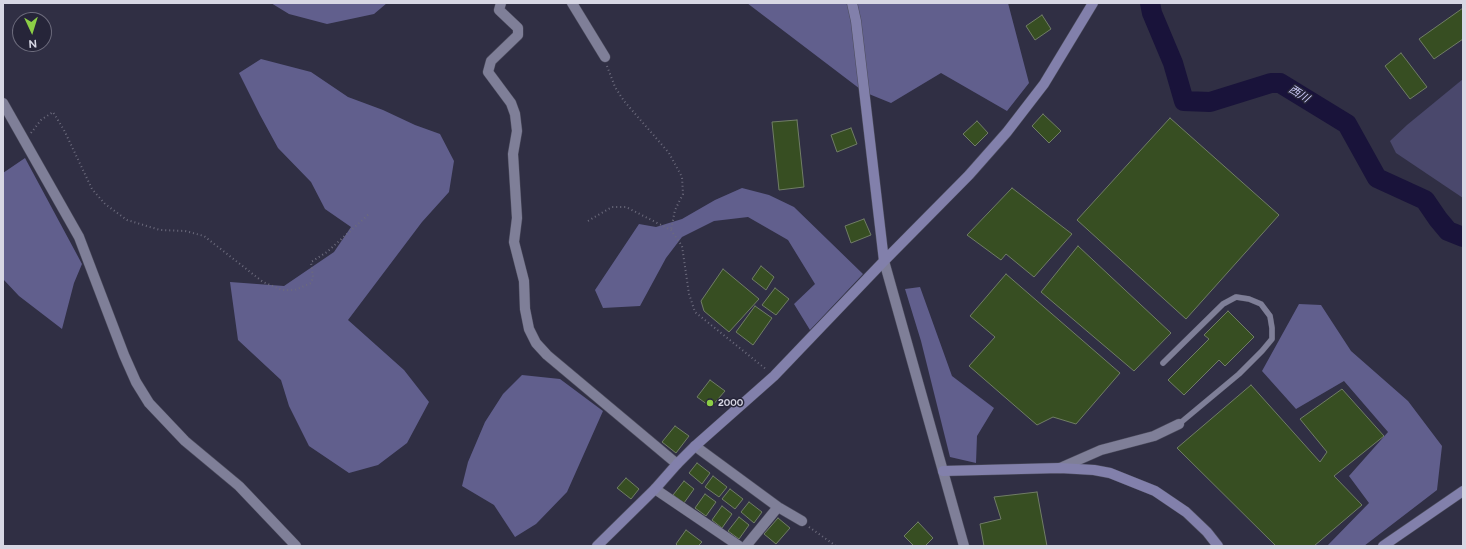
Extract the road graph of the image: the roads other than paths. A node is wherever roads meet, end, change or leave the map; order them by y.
1 (502, 3) edge
2 (572, 3) edge
3 (852, 3) edge
4 (1093, 3) edge
5 (605, 57) road end
6 (3, 103) edge
7 (884, 261) junction
8 (1163, 363) dead end
9 (1178, 424) joint
10 (695, 446) junction
11 (677, 464) junction
12 (1060, 468) junction
13 (943, 471) junction
14 (655, 489) junction
15 (1463, 491) edge
16 (778, 507) junction
17 (802, 521) road end
18 (296, 546) edge
19 (597, 546) edge
20 (739, 546) edge
21 (746, 546) edge
22 (964, 546) edge
23 (1218, 546) edge
24 (1383, 546) edge

1 - 11 street
2 - 5 street
3 - 7 street
4 - 7 street
6 - 18 street
7 - 10 street
7 - 13 street
8 - 9 lane
9 - 12 street
10 - 11 street
10 - 16 street
11 - 14 street
12 - 13 street
12 - 23 street
13 - 22 street
14 - 19 street
14 - 20 street
15 - 24 street
16 - 17 street
16 - 21 street

